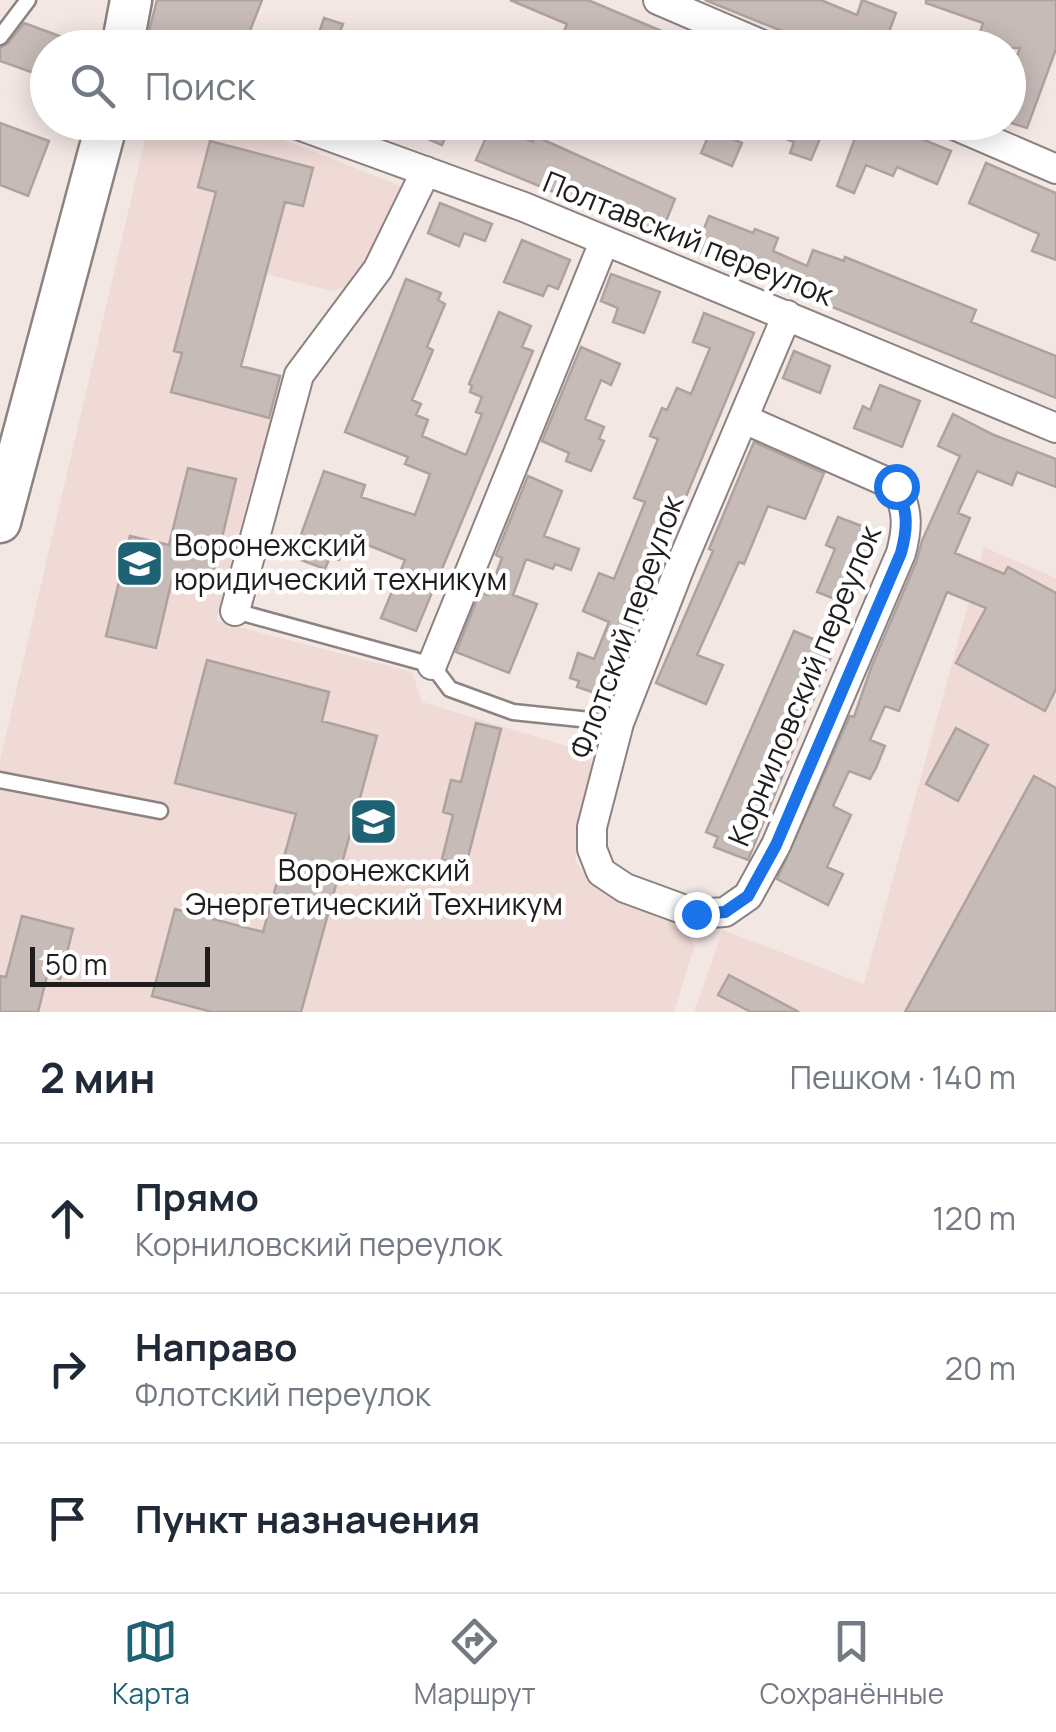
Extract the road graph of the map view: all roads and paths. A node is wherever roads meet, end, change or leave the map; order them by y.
1 (28, 0) edge
2 (131, 0) edge
3 (658, 0) edge
4 (125, 30) edge
5 (728, 30) edge
6 (0, 37) edge
7 (102, 140) edge
8 (340, 140) edge
9 (990, 140) edge
10 (1056, 168) edge
11 (426, 171) junction
12 (604, 242) junction
13 (787, 315) junction
14 (744, 419) junction
15 (1056, 428) edge
16 (0, 522) edge
17 (235, 611) joint
18 (432, 665) junction
19 (619, 724) junction
20 (0, 780) edge
21 (160, 811) dead end
22 (748, 896) joint

1 - 6 lane
2 - 4 main road
3 - 5 street
7 - 16 main road
8 - 11 street, Полтавский переулок
9 - 10 street
11 - 12 street, Полтавский переулок
11 - 17 street
12 - 13 street, Полтавский переулок
12 - 18 street
13 - 14 street, Флотский переулок
13 - 15 street, Полтавский переулок
14 - 19 street, Флотский переулок
14 - 22 street, Корниловский переулок
17 - 18 lane
18 - 19 lane
19 - 22 street, Флотский переулок
20 - 21 lane

